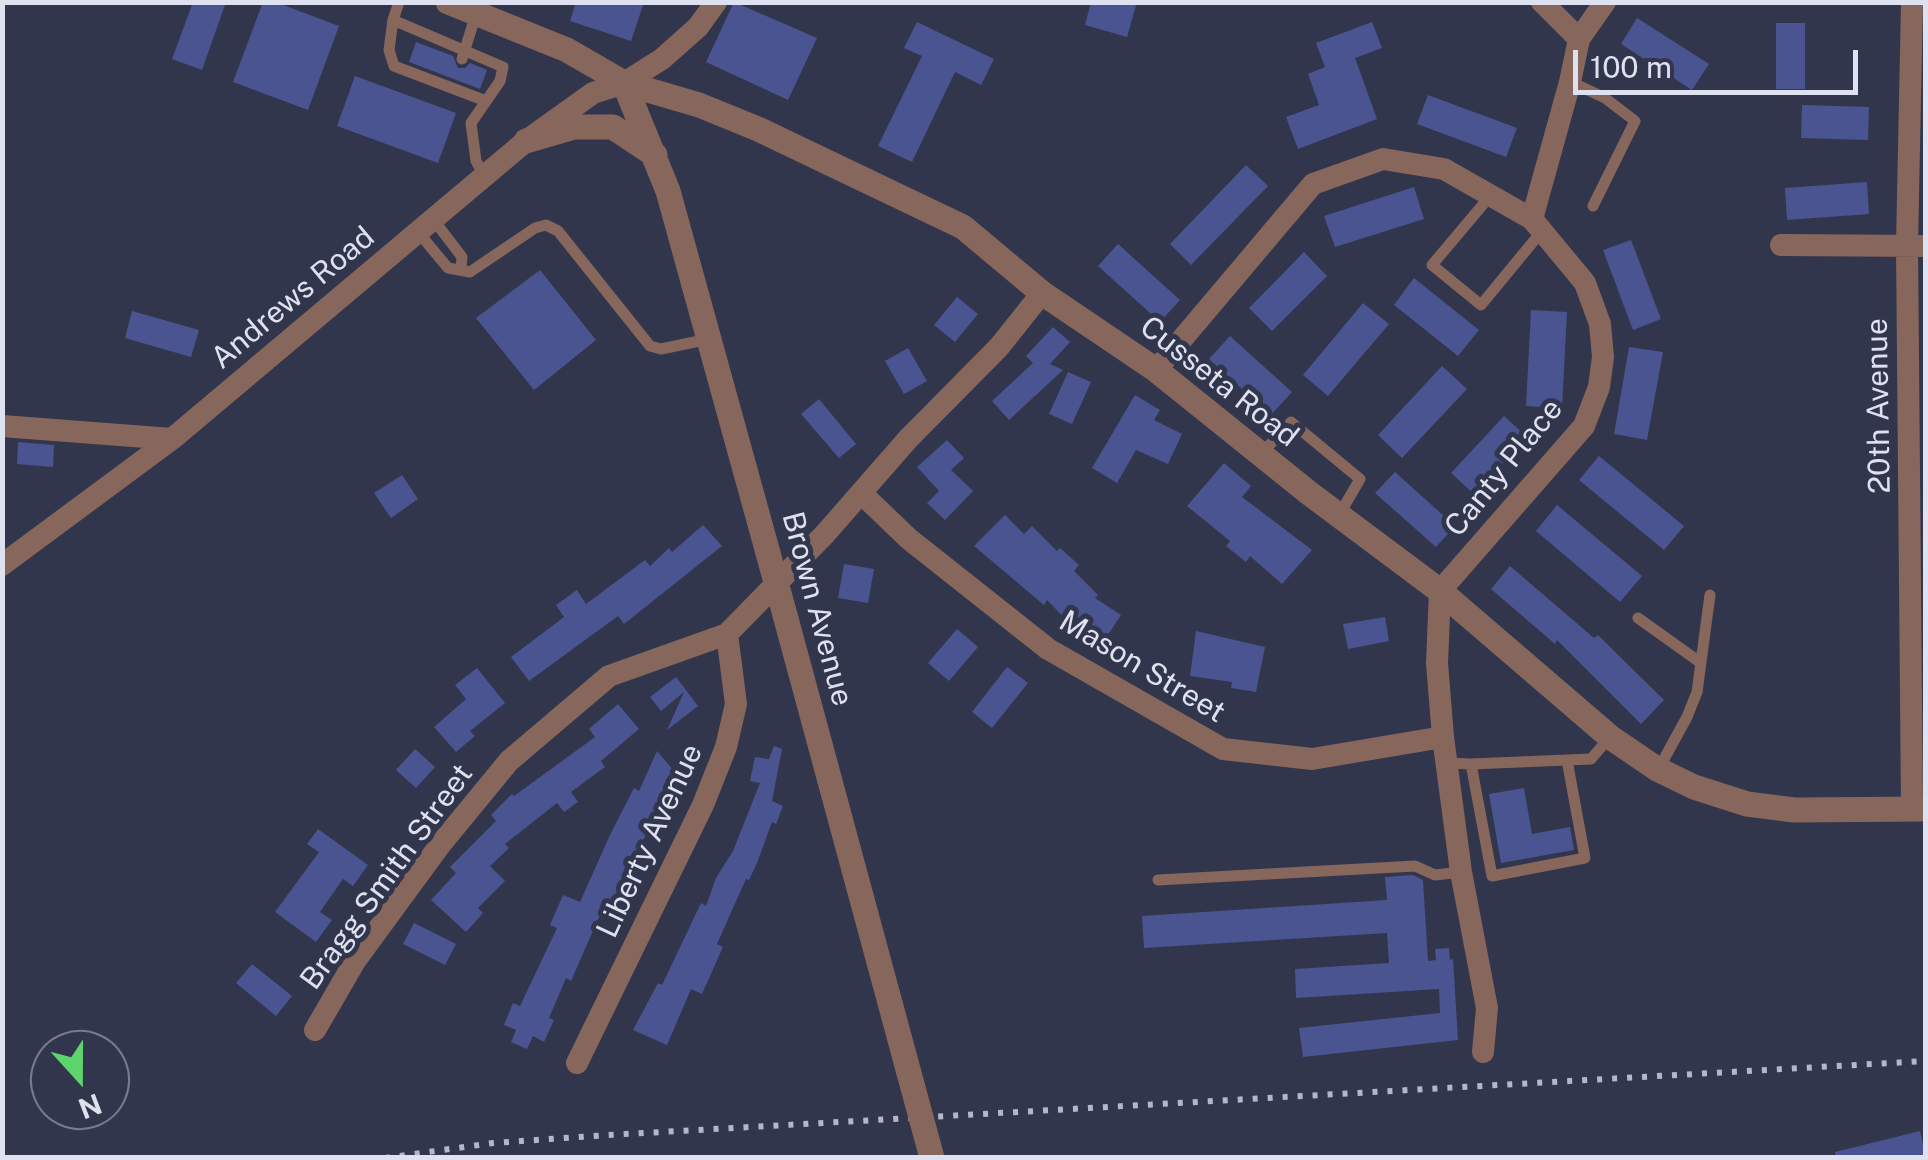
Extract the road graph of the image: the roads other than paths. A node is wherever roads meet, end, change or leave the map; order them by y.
1 (399, 2) edge
2 (448, 2) edge
3 (716, 2) edge
4 (1542, 2) edge
5 (1605, 2) edge
6 (1912, 2) edge
7 (476, 14) junction
8 (393, 20) junction
9 (1578, 39) junction
10 (463, 54) junction
11 (624, 82) junction
12 (1570, 82) junction
13 (486, 101) junction
14 (526, 141) junction
15 (656, 156) junction
16 (484, 176) junction
17 (1490, 195) junction
18 (1593, 206) dead end
19 (425, 225) junction
20 (1537, 225) junction
21 (1781, 245) dead end
22 (1916, 246) edge
23 (461, 268) junction
24 (1042, 293) junction
25 (709, 339) junction
26 (1156, 370) junction
27 (2, 426) edge
28 (172, 440) junction
29 (1261, 454) junction
30 (860, 493) junction
31 (1339, 514) junction
32 (2, 565) edge
33 (1440, 591) junction
34 (1710, 595) dead end
35 (1638, 618) dead end
36 (728, 634) junction
37 (1701, 663) junction
38 (1610, 737) junction
39 (1443, 738) junction
40 (1567, 760) junction
41 (1446, 763) junction
42 (1472, 764) junction
43 (1658, 770) junction
44 (1919, 808) edge
45 (1461, 872) junction
46 (1158, 880) dead end
47 (315, 1030) dead end
48 (1483, 1052) dead end
49 (577, 1062) dead end
50 (932, 1158) edge

1 - 8 lane
2 - 7 street, Cusseta Road
3 - 11 street, Andrews Road
4 - 9 street
5 - 9 street
6 - 22 street, 20th Avenue
7 - 10 lane
7 - 11 street, Cusseta Road
8 - 10 lane
8 - 13 lane
9 - 12 street
10 - 13 lane
11 - 14 street, Andrews Road
11 - 15 street, Brown Avenue
11 - 24 street, Cusseta Road
12 - 18 lane
12 - 20 street
13 - 16 lane
14 - 15 street
14 - 16 street, Andrews Road
15 - 25 street, Brown Avenue
16 - 19 street, Andrews Road
17 - 20 street, Canty Place
17 - 20 lane
17 - 26 street, Canty Place
19 - 23 lane
19 - 23 lane
19 - 28 street, Andrews Road
20 - 33 street, Canty Place
21 - 22 street
22 - 44 street, 20th Avenue
23 - 25 lane
24 - 26 street, Cusseta Road
24 - 30 street, Bragg Smith Street
25 - 50 street, Brown Avenue, bridge
26 - 29 street, Cusseta Road
27 - 28 street
28 - 32 street, Andrews Road
29 - 31 street, Cusseta Road
29 - 31 lane
30 - 36 street, Bragg Smith Street
30 - 39 street, Mason Street
31 - 33 street, Cusseta Road
33 - 38 street, Cusseta Road
33 - 39 street
34 - 37 lane
35 - 37 lane
36 - 47 street, Bragg Smith Street
36 - 49 street, Liberty Avenue
37 - 43 lane
38 - 40 lane
38 - 43 street, Cusseta Road
39 - 41 street
40 - 42 lane
40 - 42 lane
41 - 42 lane
41 - 45 street
43 - 44 street, Cusseta Road
45 - 46 lane
45 - 48 street

